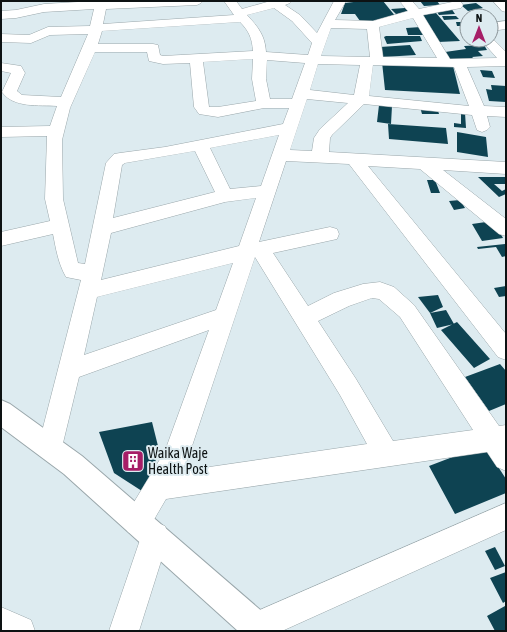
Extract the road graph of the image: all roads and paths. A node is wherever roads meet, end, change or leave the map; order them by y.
1 (197, 1) edge
2 (230, 1) edge
3 (340, 1) edge
4 (405, 1) edge
5 (499, 1) edge
6 (278, 2) edge
7 (163, 3) junction
8 (100, 4) edge
9 (458, 7) edge
10 (506, 8) edge
11 (416, 12) junction
12 (16, 14) junction
13 (1, 15) edge
14 (241, 16) junction
15 (161, 24) junction
16 (327, 24) junction
17 (373, 25) junction
18 (96, 29) junction
19 (2, 40) edge
20 (90, 48) junction
21 (153, 48) junction
22 (494, 48) edge
23 (316, 51) junction
24 (260, 55) junction
25 (196, 59) junction
26 (506, 61) edge
27 (372, 62) junction
28 (453, 63) junction
29 (1, 67) edge
30 (300, 99) junction
31 (360, 99) junction
32 (66, 102) junction
33 (264, 104) junction
34 (478, 110) junction
35 (506, 112) edge
36 (482, 127) dead end
37 (289, 128) junction
38 (57, 131) junction
39 (1, 132) edge
40 (202, 146) junction
41 (280, 155) junction
42 (320, 157) junction
43 (354, 159) junction
44 (425, 164) junction
45 (506, 168) edge
46 (268, 190) junction
47 (225, 196) junction
48 (60, 225) junction
49 (102, 228) junction
50 (506, 229) edge
51 (330, 234) dead end
52 (1, 239) edge
53 (253, 251) junction
54 (91, 282) junction
55 (224, 316) junction
56 (304, 318) junction
57 (506, 350) edge
58 (69, 370) junction
59 (1, 412) edge
60 (501, 445) edge
61 (50, 448) junction
62 (387, 455) junction
63 (158, 487) junction
64 (506, 516) edge
65 (146, 529) junction
66 (1, 622) edge
67 (259, 629) edge
68 (20, 631) edge
69 (124, 631) edge

1 - 7 street
2 - 14 street
3 - 16 street
4 - 11 street
5 - 10 street
6 - 14 street
6 - 23 street
7 - 8 street
7 - 15 street
8 - 12 street
8 - 18 street
9 - 11 street
11 - 17 street
11 - 28 street
12 - 13 street
12 - 19 street
14 - 15 street
14 - 24 street
15 - 18 street
15 - 21 street
16 - 17 street
16 - 23 street
17 - 27 street
18 - 19 street
18 - 20 street
20 - 21 street
20 - 32 street
21 - 25 street
22 - 26 street
23 - 24 street
23 - 27 street
23 - 30 street
24 - 25 street
24 - 33 street
25 - 33 street
26 - 28 street
27 - 28 street
27 - 31 street
28 - 34 street
29 - 32 street
30 - 31 street
30 - 33 street
30 - 37 street
31 - 34 street
31 - 42 street
32 - 38 street
34 - 35 street
34 - 36 street
37 - 40 street
37 - 41 street
38 - 39 street
38 - 48 street
40 - 47 street
40 - 49 street
41 - 42 street
41 - 46 street
42 - 43 street
43 - 44 street
43 - 57 street
44 - 45 street
44 - 50 street
46 - 47 street
46 - 53 street
47 - 49 street
48 - 52 street
48 - 54 street
49 - 54 street
51 - 53 street
53 - 54 street
53 - 55 street
53 - 56 street
54 - 58 street
55 - 58 street
55 - 63 street
56 - 60 street
56 - 62 street
58 - 61 street
59 - 61 street
60 - 62 street
61 - 65 street
62 - 63 street
63 - 65 street
64 - 67 street
65 - 67 street
65 - 69 street
66 - 68 street

